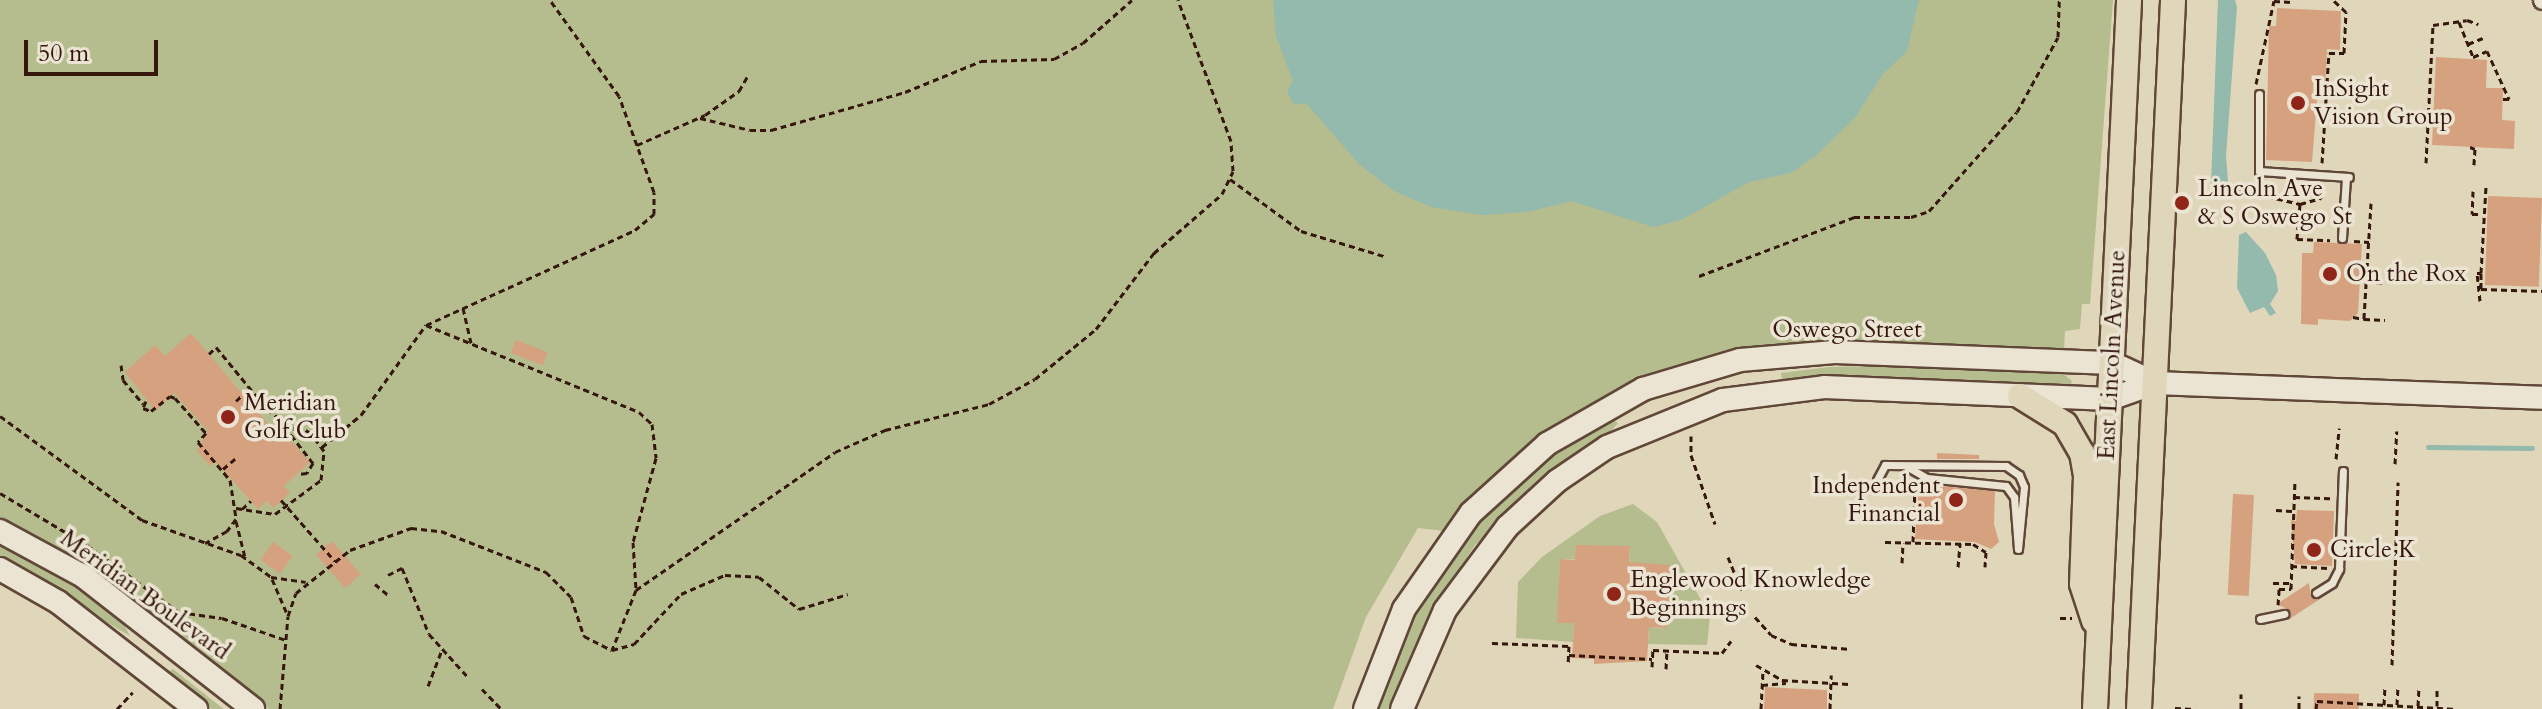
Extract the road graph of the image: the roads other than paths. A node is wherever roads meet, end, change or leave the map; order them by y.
1 (2129, 0) edge
2 (2173, 0) edge
3 (2259, 94) dead end
4 (2342, 238) dead end
5 (2112, 363) junction
6 (2155, 383) junction
7 (2020, 396) junction
8 (2542, 398) edge
9 (2110, 399) junction
10 (1906, 466) junction
11 (2343, 471) dead end
12 (1877, 480) dead end
13 (0, 531) edge
14 (0, 569) edge
15 (2316, 593) dead end
16 (2281, 612) road end
17 (2260, 619) dead end
18 (2099, 634) junction
19 (2094, 708) edge
20 (196, 709) edge
21 (253, 709) edge
22 (1365, 709) edge
23 (1402, 709) edge
24 (2139, 709) edge

1 - 5 main road, East Lincoln Avenue
2 - 6 main road, East Lincoln Avenue
3 - 4 lane
5 - 6 main road, Oswego Street
5 - 9 main road, East Lincoln Avenue
5 - 22 main road, Oswego Street
6 - 8 main road, Oswego Street
6 - 9 main road, Oswego Street
6 - 24 main road, East Lincoln Avenue
7 - 9 main road, Oswego Street
7 - 18 main road
7 - 23 main road, Oswego Street
9 - 18 main road, East Lincoln Avenue
10 - 10 lane
10 - 12 lane
11 - 15 lane
13 - 21 main road, Meridian Boulevard
14 - 20 main road
16 - 17 lane
18 - 19 main road, East Lincoln Avenue

